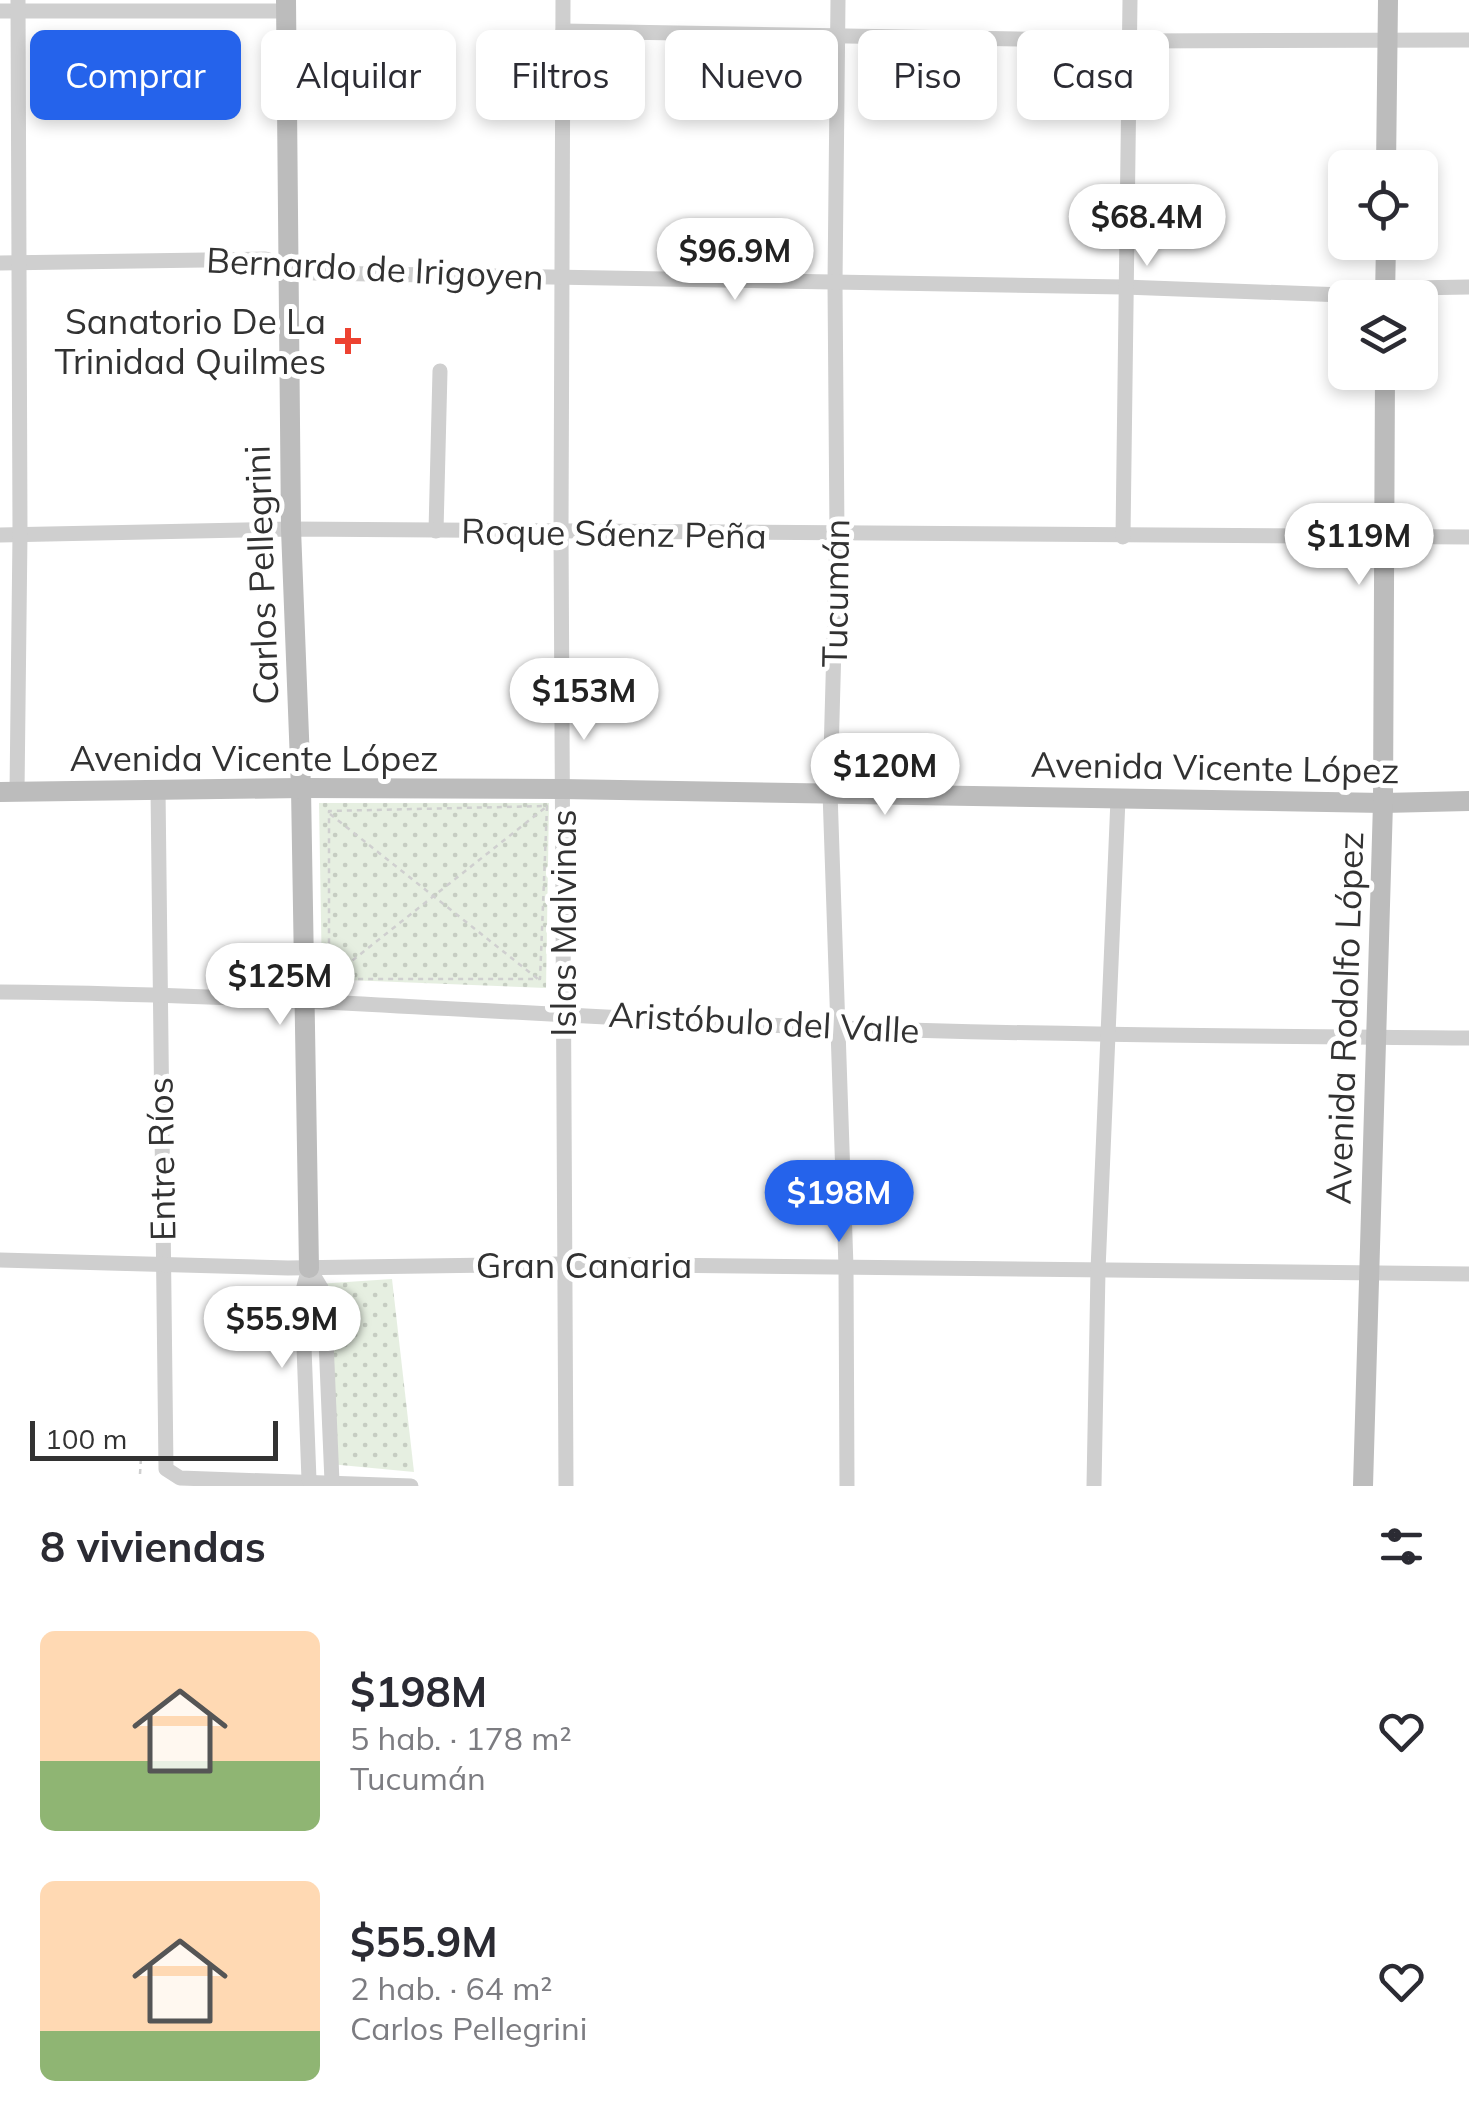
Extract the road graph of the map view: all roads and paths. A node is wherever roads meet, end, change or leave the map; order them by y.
1 (564, 0) edge
2 (838, 0) edge
3 (1130, 0) edge
4 (1388, 0) edge
5 (286, 5) edge
6 (18, 6) edge
7 (0, 11) edge
8 (563, 30) edge
9 (838, 30) edge
10 (1129, 30) edge
11 (838, 36) edge
12 (1017, 39) edge
13 (1469, 40) edge
14 (1169, 41) edge
15 (1387, 41) junction
16 (563, 120) edge
17 (837, 120) edge
18 (1127, 120) edge
19 (1386, 150) edge
20 (18, 262) junction
21 (0, 263) edge
22 (287, 264) junction
23 (562, 276) junction
24 (835, 282) junction
25 (1124, 287) junction
26 (1469, 287) edge
27 (1438, 288) edge
28 (1328, 294) edge
29 (440, 371) dead end
30 (1385, 390) edge
31 (291, 529) junction
32 (436, 531) junction
33 (561, 532) junction
34 (20, 534) junction
35 (0, 535) edge
36 (836, 535) junction
37 (1122, 537) junction
38 (1469, 537) edge
39 (1384, 538) junction
40 (301, 788) junction
41 (158, 789) junction
42 (562, 789) junction
43 (830, 792) junction
44 (8, 793) edge
45 (1118, 799) junction
46 (1469, 801) edge
47 (1383, 803) junction
48 (547, 806) junction
49 (330, 814) junction
50 (434, 896) junction
51 (329, 980) junction
52 (540, 980) junction
53 (0, 992) edge
54 (160, 993) junction
55 (304, 999) junction
56 (564, 1013) junction
57 (839, 1028) junction
58 (1109, 1034) junction
59 (1376, 1037) junction
60 (1469, 1038) edge
61 (0, 1260) edge
62 (162, 1264) junction
63 (563, 1264) junction
64 (846, 1267) junction
65 (309, 1268) junction
66 (1098, 1270) junction
67 (1369, 1273) junction
68 (1469, 1274) edge
69 (141, 1458) dead end
70 (140, 1474) dead end
71 (309, 1480) junction
72 (332, 1482) junction
73 (411, 1486) edge
74 (566, 1486) edge
75 (848, 1486) edge
76 (1094, 1486) edge
77 (1362, 1486) edge

1 - 8 street, Islas Malvinas
2 - 9 street, Tucumán
3 - 10 street
4 - 15 main road
5 - 6 street
5 - 22 main road, Carlos Pellegrini
6 - 7 street
6 - 20 street
11 - 12 street
13 - 15 street
14 - 15 street
15 - 19 main road
16 - 23 street, Islas Malvinas
17 - 24 street, Tucumán
18 - 25 street
20 - 21 street, Bernardo de Irigoyen
20 - 22 street, Bernardo de Irigoyen
20 - 34 street
22 - 23 street, Bernardo de Irigoyen
22 - 31 main road, Carlos Pellegrini
23 - 24 street, Bernardo de Irigoyen
23 - 33 street, Islas Malvinas
24 - 25 street, Bernardo de Irigoyen
24 - 36 street, Tucumán
25 - 28 street, Bernardo de Irigoyen
25 - 37 street
26 - 27 street, Bernardo de Irigoyen
29 - 32 street
30 - 39 main road, Avenida Rodolfo López
31 - 32 street, Roque Sáenz Peña
31 - 34 street, Roque Sáenz Peña
31 - 40 main road, Carlos Pellegrini
32 - 33 street, Roque Sáenz Peña
33 - 36 street, Roque Sáenz Peña
33 - 42 street, Islas Malvinas
34 - 35 street, Roque Sáenz Peña
34 - 44 street
36 - 37 street, Roque Sáenz Peña
36 - 43 street, Tucumán
37 - 39 street, Roque Sáenz Peña
38 - 39 street, Roque Sáenz Peña
39 - 47 main road, Avenida Rodolfo López
40 - 41 main road, Avenida Vicente López
40 - 42 main road, Avenida Vicente López
40 - 55 main road, Carlos Pellegrini
41 - 44 main road, Avenida Vicente López
41 - 54 street, Entre Ríos
42 - 43 main road, Avenida Vicente López
42 - 56 street, Islas Malvinas
43 - 45 main road, Avenida Vicente López
43 - 57 street, Tucumán
45 - 47 main road, Avenida Vicente López
45 - 58 street
46 - 47 main road, Avenida Vicente López
47 - 59 main road, Avenida Rodolfo López
48 - 49 path
48 - 50 path
48 - 52 path
49 - 50 path
49 - 51 path
50 - 51 path
50 - 52 path
51 - 52 path
53 - 54 street, Aristóbulo del Valle
54 - 55 street, Aristóbulo del Valle
54 - 62 street, Entre Ríos
55 - 56 street, Aristóbulo del Valle
55 - 65 main road, Carlos Pellegrini
56 - 57 street, Aristóbulo del Valle
56 - 63 street, Islas Malvinas
57 - 58 street, Aristóbulo del Valle
57 - 64 street, Tucumán
58 - 59 street, Aristóbulo del Valle
58 - 66 street
59 - 60 street, Aristóbulo del Valle
59 - 67 main road, Avenida Rodolfo López
61 - 62 street, Gran Canaria
62 - 65 street, Gran Canaria
62 - 71 street, Entre Ríos
63 - 64 street, Gran Canaria
63 - 65 street, Gran Canaria
63 - 74 street, Islas Malvinas
64 - 66 street, Gran Canaria
64 - 75 street, Tucumán
65 - 71 street, Carlos Pellegrini
65 - 72 street, Carlos Pellegrini
66 - 67 street, Gran Canaria
66 - 76 street
67 - 68 street, Gran Canaria
67 - 77 main road, Avenida Rodolfo López
69 - 70 path
71 - 72 street
72 - 73 street

